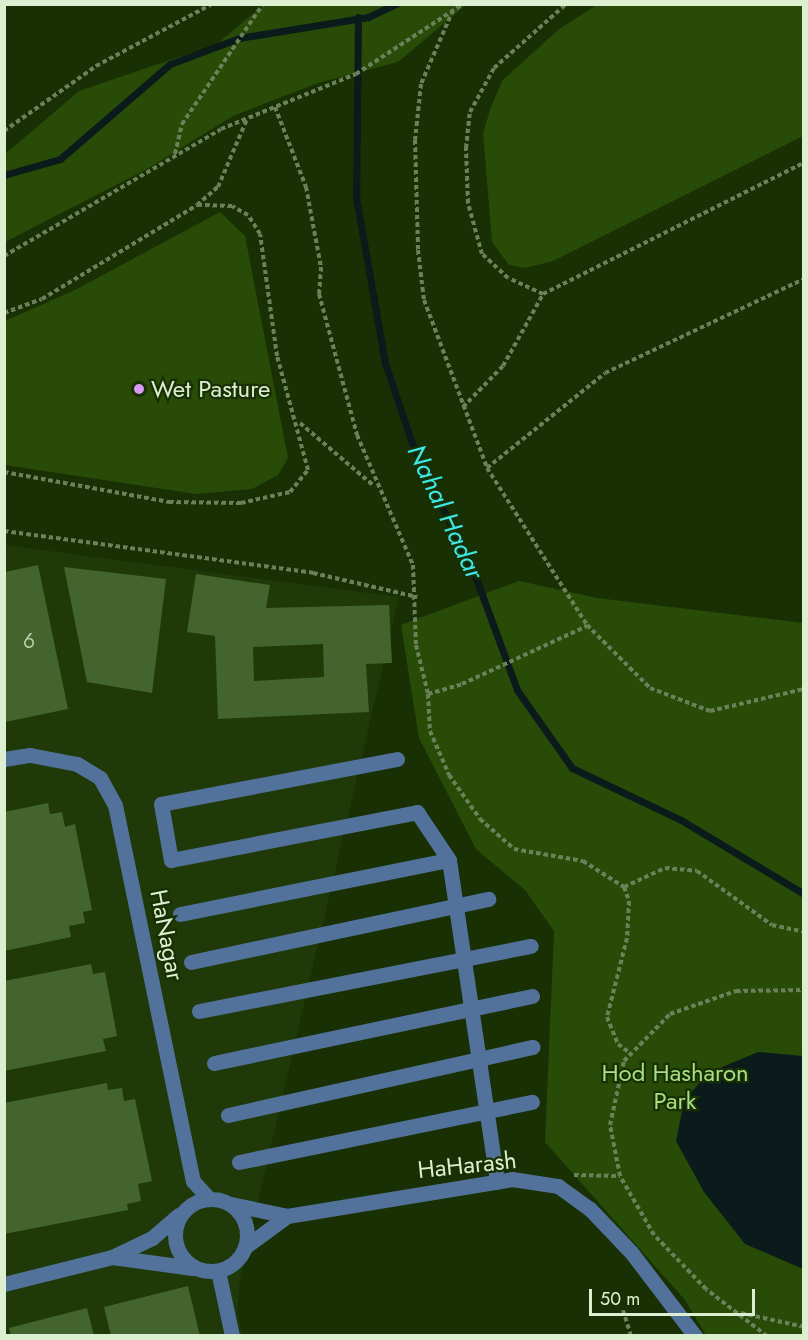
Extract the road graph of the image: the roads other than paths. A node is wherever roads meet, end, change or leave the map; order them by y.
1 (4, 759) edge
2 (397, 759) dead end
3 (449, 860) junction
4 (488, 899) dead end
5 (456, 905) junction
6 (180, 914) dead end
7 (531, 946) dead end
8 (465, 958) junction
9 (191, 962) dead end
10 (532, 996) dead end
11 (473, 1009) junction
12 (199, 1011) dead end
13 (533, 1047) dead end
14 (480, 1059) junction
15 (214, 1064) dead end
16 (532, 1102) dead end
17 (488, 1112) junction
18 (228, 1115) dead end
19 (239, 1162) dead end
20 (497, 1180) junction
21 (209, 1199) junction
22 (231, 1204) junction
23 (183, 1211) junction
24 (287, 1216) junction
25 (245, 1247) junction
26 (112, 1257) junction
27 (194, 1268) junction
28 (218, 1271) junction
29 (4, 1284) edge
30 (232, 1335) edge
31 (695, 1335) edge

1 - 21 street, HaNagar
2 - 3 street
3 - 5 street
3 - 6 street
4 - 5 street
5 - 8 street
5 - 9 street
7 - 8 street
8 - 11 street
8 - 12 street
10 - 11 street
11 - 14 street
11 - 15 street
13 - 14 street
14 - 17 street
14 - 18 street
16 - 17 street
17 - 19 street
17 - 20 street
20 - 24 street, HaHarash
20 - 31 street, HaHarash
21 - 22 street
21 - 23 street
22 - 24 street, HaHarash
22 - 25 street
23 - 26 street
23 - 27 street
24 - 25 street, HaHarash
25 - 28 street
26 - 27 street
26 - 29 street
27 - 28 street
28 - 30 street

